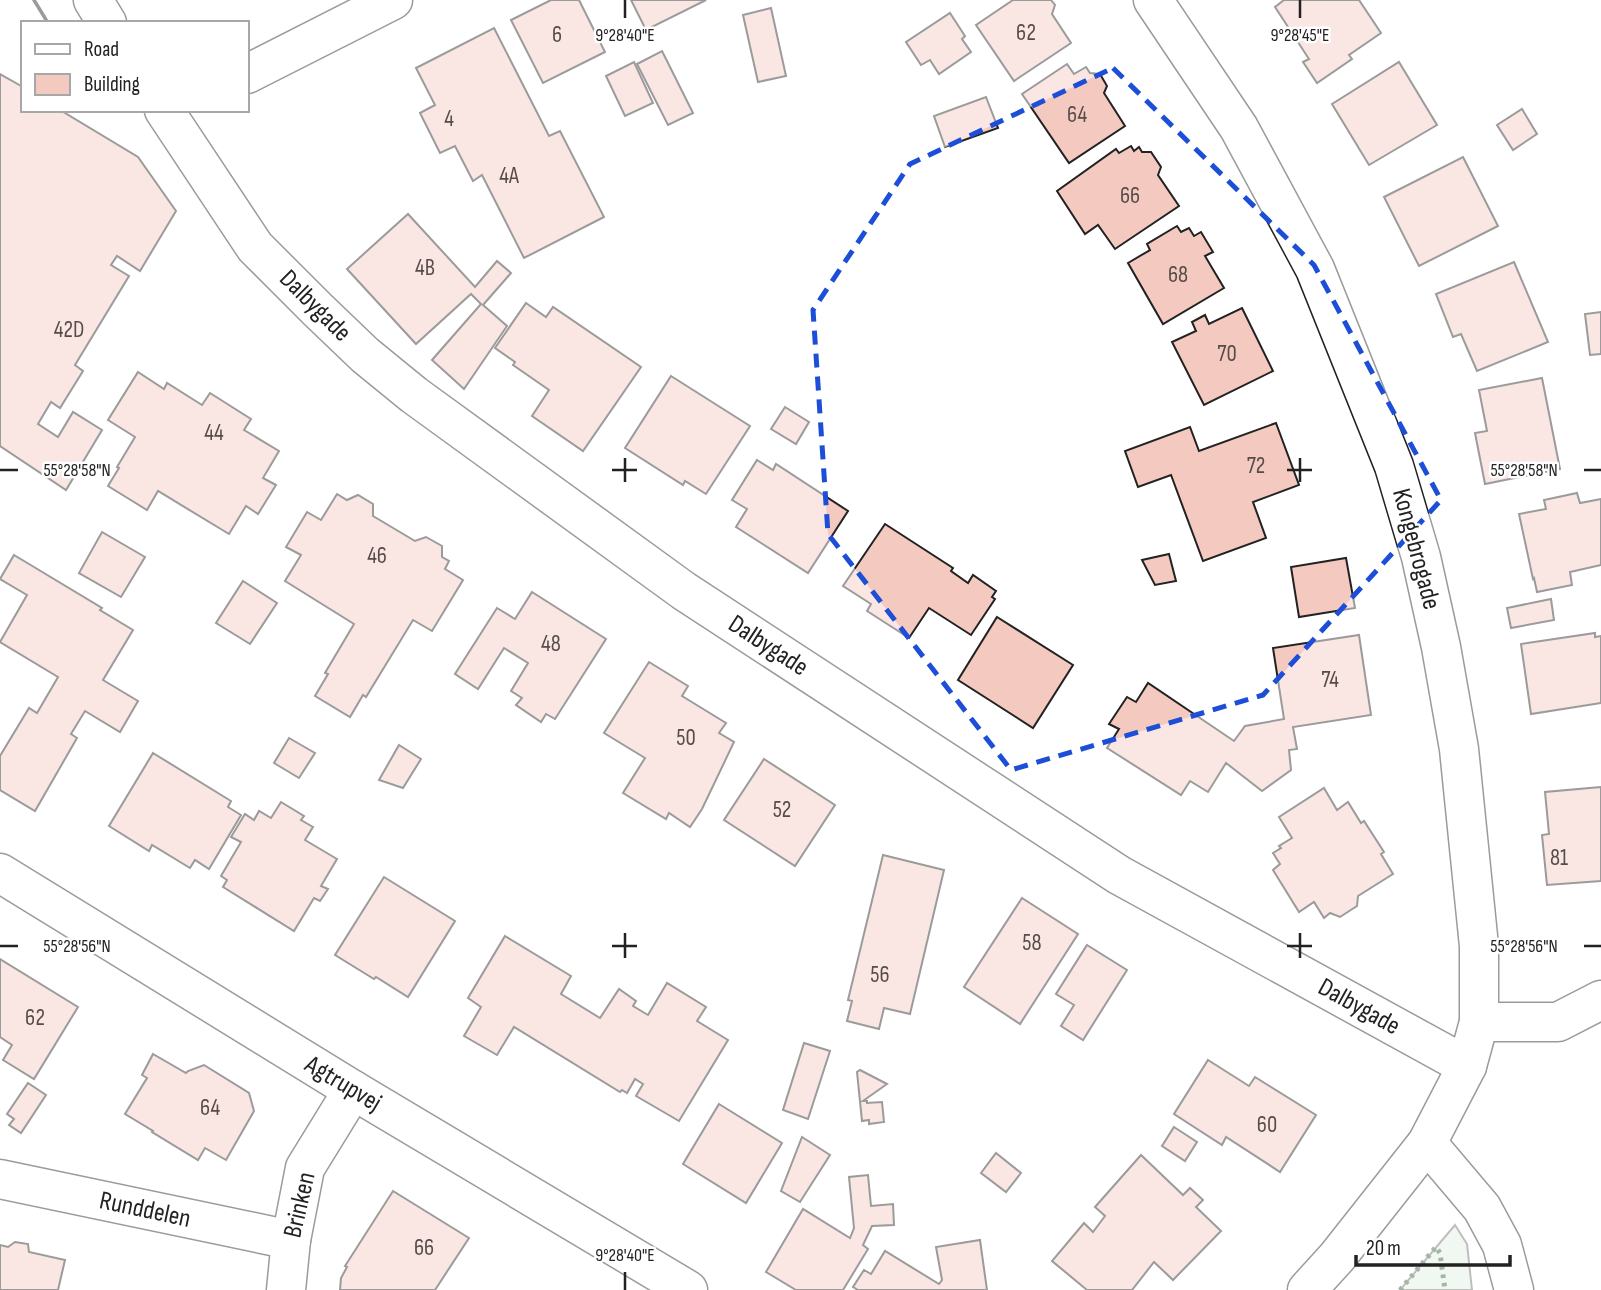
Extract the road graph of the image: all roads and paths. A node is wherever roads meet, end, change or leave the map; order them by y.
1 (93, 0) edge
2 (393, 0) edge
3 (1153, 0) edge
4 (106, 21) edge
5 (248, 73) edge
6 (169, 112) edge
7 (0, 873) edge
8 (1601, 1000) edge
9 (1479, 1022) junction
10 (1466, 1066) junction
11 (354, 1090) junction
12 (1427, 1143) junction
13 (0, 1179) edge
14 (291, 1240) junction
15 (286, 1290) edge
16 (688, 1290) edge
17 (1307, 1290) edge
18 (1514, 1290) edge

1 - 4 street
2 - 5 street
3 - 9 street, Kongebrogade
6 - 10 street, Dalbygade
7 - 11 street, Agtrupvej
8 - 9 street
9 - 10 street, Kongebrogade
10 - 12 street, Kongebrogade
11 - 14 street, Brinken
11 - 16 street, Agtrupvej
12 - 17 street, Kongebrogade
12 - 18 street
13 - 14 street, Runddelen
14 - 15 street, Brinken

